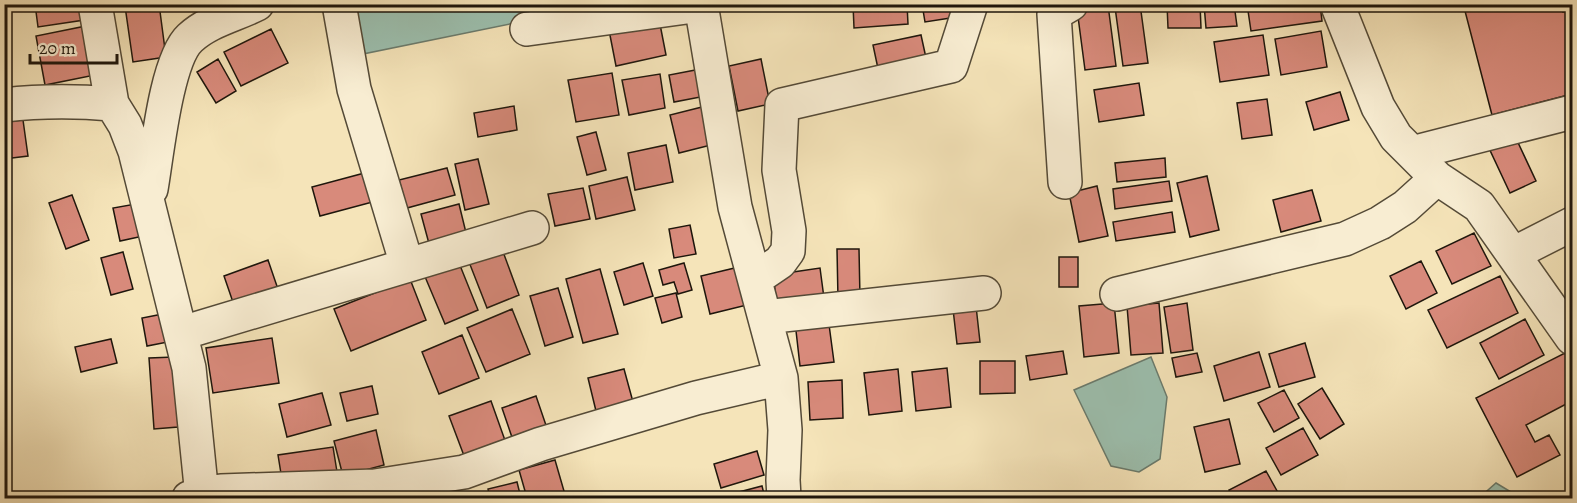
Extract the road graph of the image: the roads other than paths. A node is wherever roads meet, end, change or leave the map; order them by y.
1 (95, 4) edge
2 (256, 4) edge
3 (339, 4) edge
4 (971, 4) edge
5 (1337, 4) edge
6 (701, 5) edge
7 (1059, 8) edge
8 (527, 29) dead end
9 (112, 104) junction
10 (4, 105) edge
11 (1572, 112) edge
12 (1412, 153) junction
13 (1437, 178) junction
14 (1065, 182) dead end
15 (148, 201) junction
16 (1572, 224) edge
17 (532, 228) dead end
18 (1513, 254) junction
19 (407, 266) junction
20 (754, 279) junction
21 (984, 293) dead end
22 (1117, 294) dead end
23 (765, 317) junction
24 (182, 333) junction
25 (1572, 338) edge
26 (781, 378) junction
27 (195, 497) edge
28 (784, 498) edge

1 - 9 street
2 - 15 street
3 - 19 street
4 - 20 street
5 - 12 street
6 - 8 street
6 - 20 street
7 - 14 street
9 - 10 street
9 - 15 street
11 - 12 street
12 - 13 street
13 - 18 street
13 - 22 street
15 - 24 street
16 - 18 street
17 - 19 street
18 - 25 street
19 - 24 street
20 - 23 street
21 - 23 street
23 - 26 street
24 - 27 street
26 - 27 street
26 - 28 street

